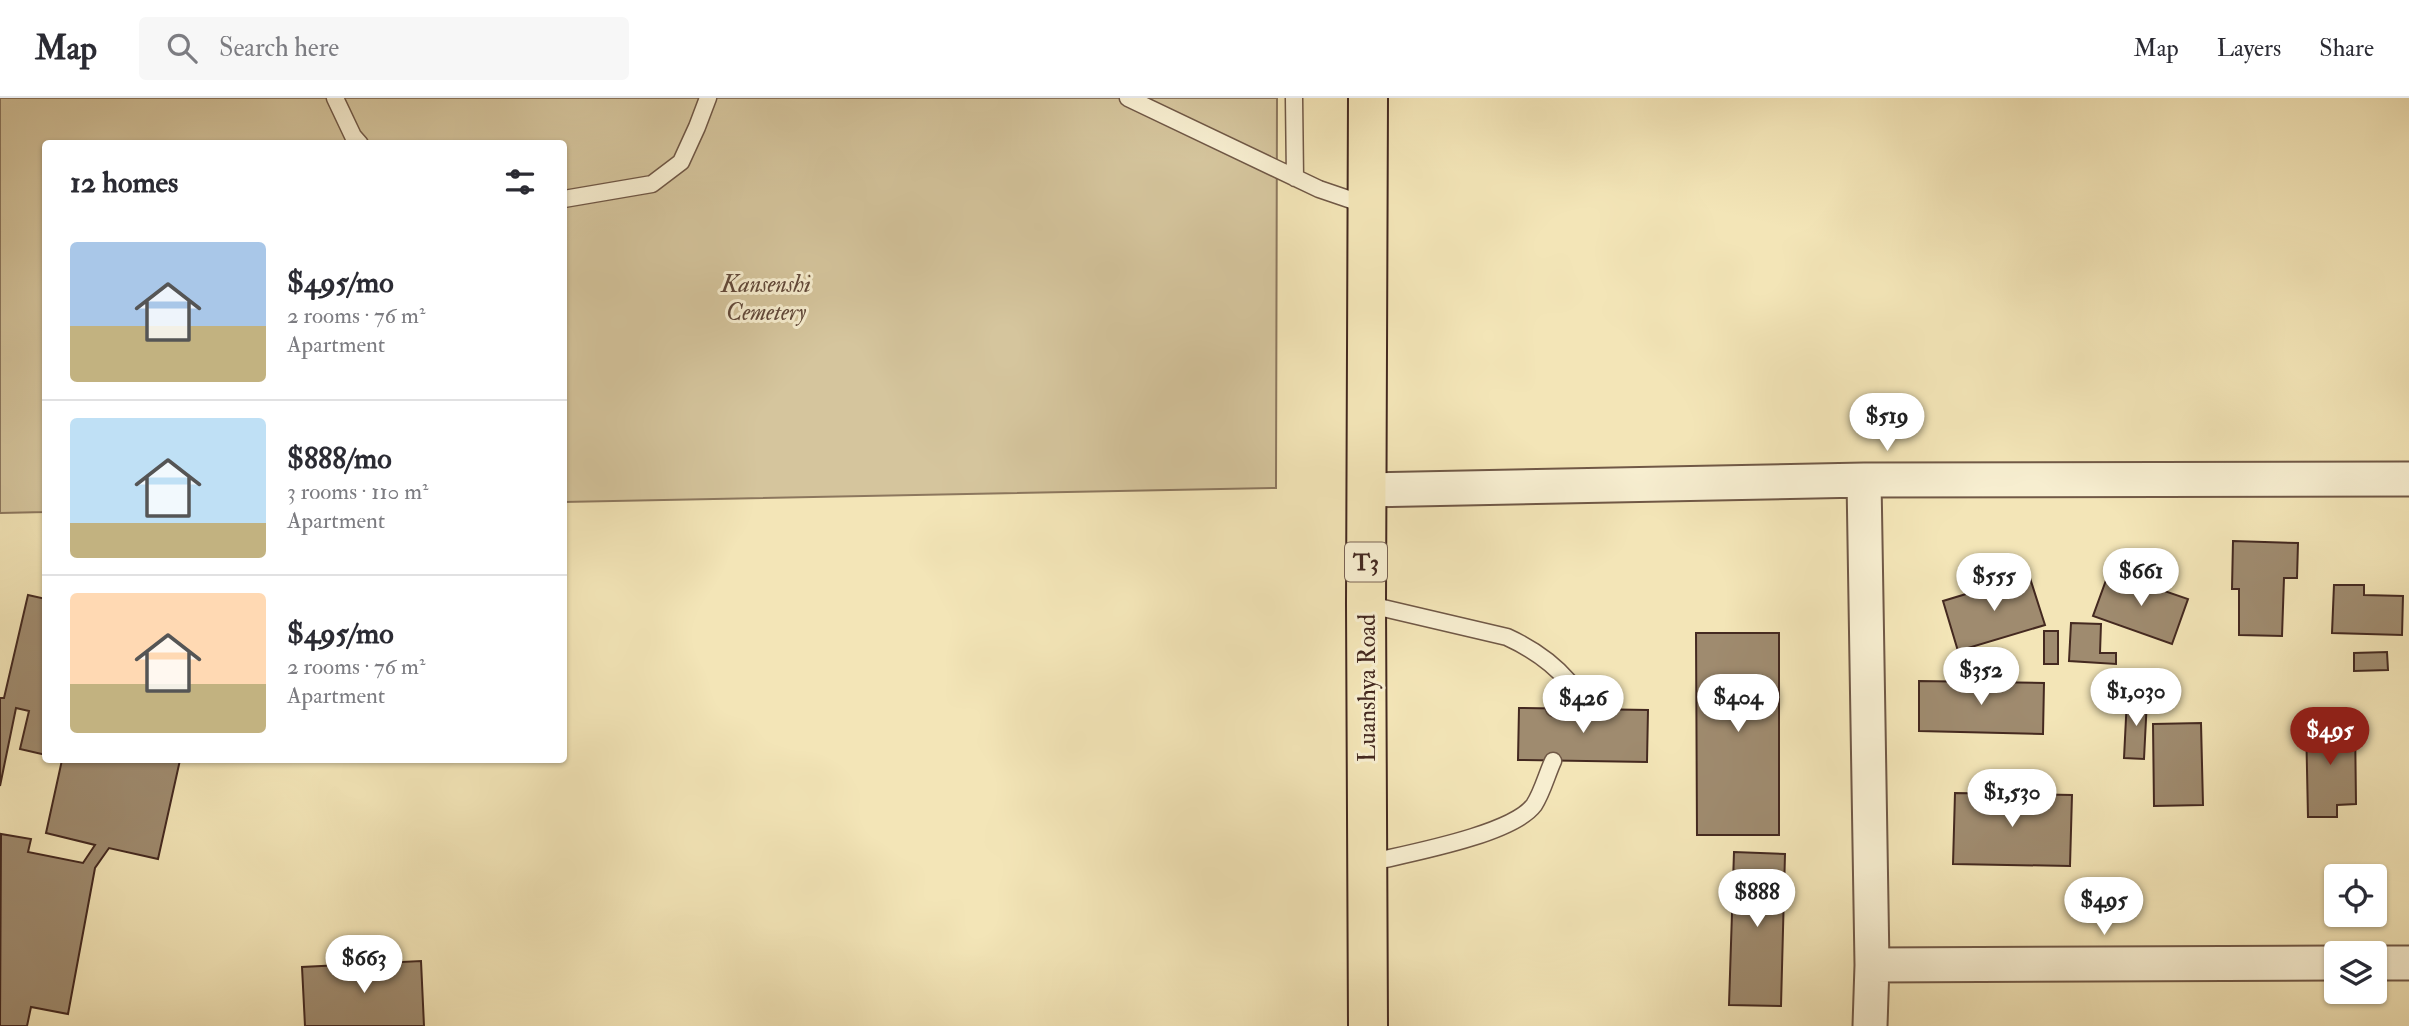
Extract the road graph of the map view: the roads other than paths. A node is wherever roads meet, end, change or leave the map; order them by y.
1 (335, 98) edge
2 (708, 98) edge
3 (1128, 98) edge
4 (1294, 98) edge
5 (1368, 98) edge
6 (356, 140) edge
7 (1295, 178) junction
8 (567, 198) edge
9 (1369, 206) junction
10 (2409, 479) edge
11 (1864, 480) junction
12 (1366, 490) junction
13 (1366, 604) junction
14 (1554, 709) dead end
15 (1553, 761) dead end
16 (1368, 863) junction
17 (2324, 963) edge
18 (2387, 963) edge
19 (2409, 963) edge
20 (1872, 965) junction
21 (1368, 1026) edge
22 (1870, 1026) edge

1 - 6 lane
2 - 8 lane
3 - 7 lane
4 - 7 lane
5 - 9 highway, Luanshya Road / T3
7 - 9 lane
9 - 12 highway, Luanshya Road / T3
10 - 11 street
11 - 12 street
11 - 20 street
12 - 13 highway, Luanshya Road / T3
13 - 14 lane
13 - 16 highway, Luanshya Road / T3
15 - 16 lane
16 - 21 highway, Luanshya Road / T3
17 - 20 street
18 - 19 street
20 - 22 street

